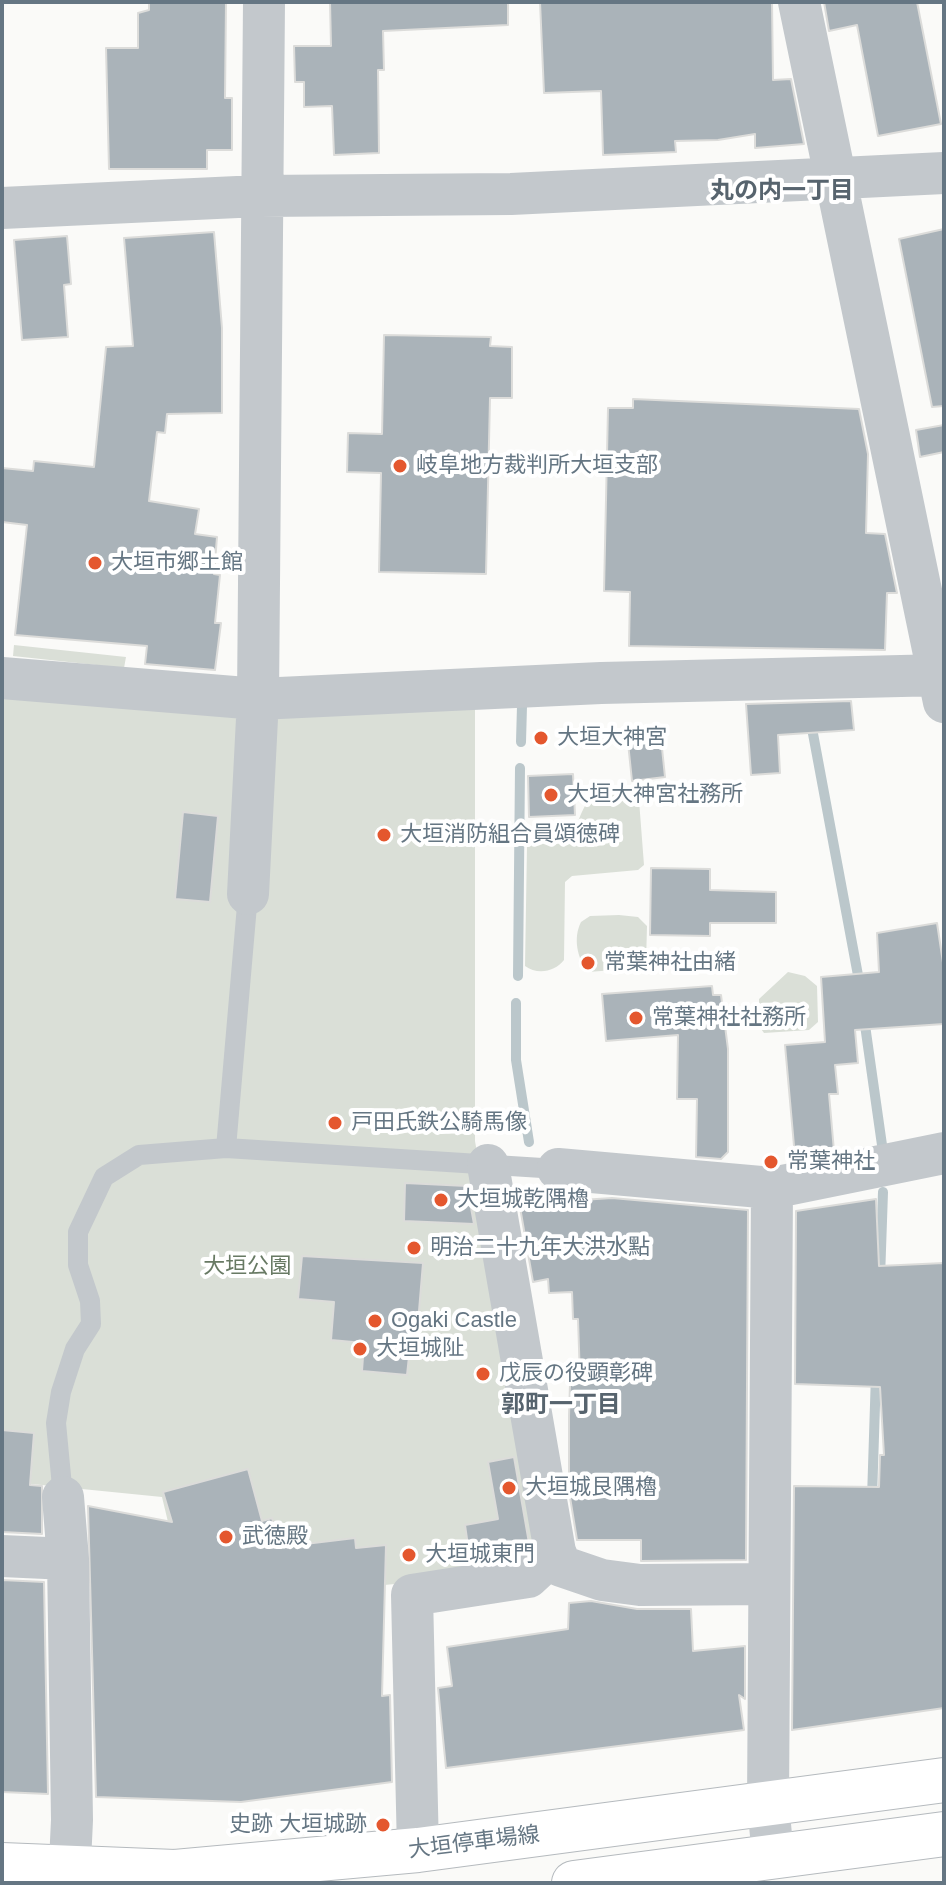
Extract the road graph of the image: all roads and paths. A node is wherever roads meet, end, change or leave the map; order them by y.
1 (264, 2) edge
2 (799, 2) edge
3 (944, 173) edge
4 (838, 176) junction
5 (259, 196) junction
6 (2, 208) edge
7 (2, 678) edge
8 (942, 685) edge
9 (258, 699) junction
10 (248, 894) joint
11 (226, 1148) junction
12 (944, 1153) edge
13 (488, 1165) junction
14 (558, 1169) joint
15 (772, 1188) junction
16 (63, 1497) joint
17 (555, 1552) junction
18 (2, 1556) edge
19 (68, 1559) junction
20 (769, 1584) junction
21 (944, 1780) edge
22 (768, 1804) junction
23 (704, 1813) junction
24 (944, 1834) edge
25 (418, 1850) junction
26 (773, 1856) junction
27 (2, 1865) edge
28 (708, 1874) edge
29 (70, 1875) edge
30 (574, 1883) edge

1 - 5 street
2 - 4 street
3 - 4 street
4 - 5 street
4 - 8 street
5 - 6 street
5 - 9 street
7 - 9 street
8 - 9 street
9 - 10 street
10 - 11 lane
11 - 13 lane
11 - 16 lane
12 - 15 street
13 - 14 lane
13 - 17 street
14 - 15 street
15 - 20 street
16 - 19 street
17 - 20 street
17 - 25 street
18 - 19 street
19 - 29 street
20 - 22 street
21 - 22 main road, 大垣停車場線
22 - 23 main road, 大垣停車場線
22 - 26 street
23 - 25 main road, 大垣停車場線
23 - 28 street
24 - 26 main road
25 - 29 main road, 大垣停車場線
26 - 28 main road
27 - 29 main road, 大垣停車場線
28 - 30 main road

